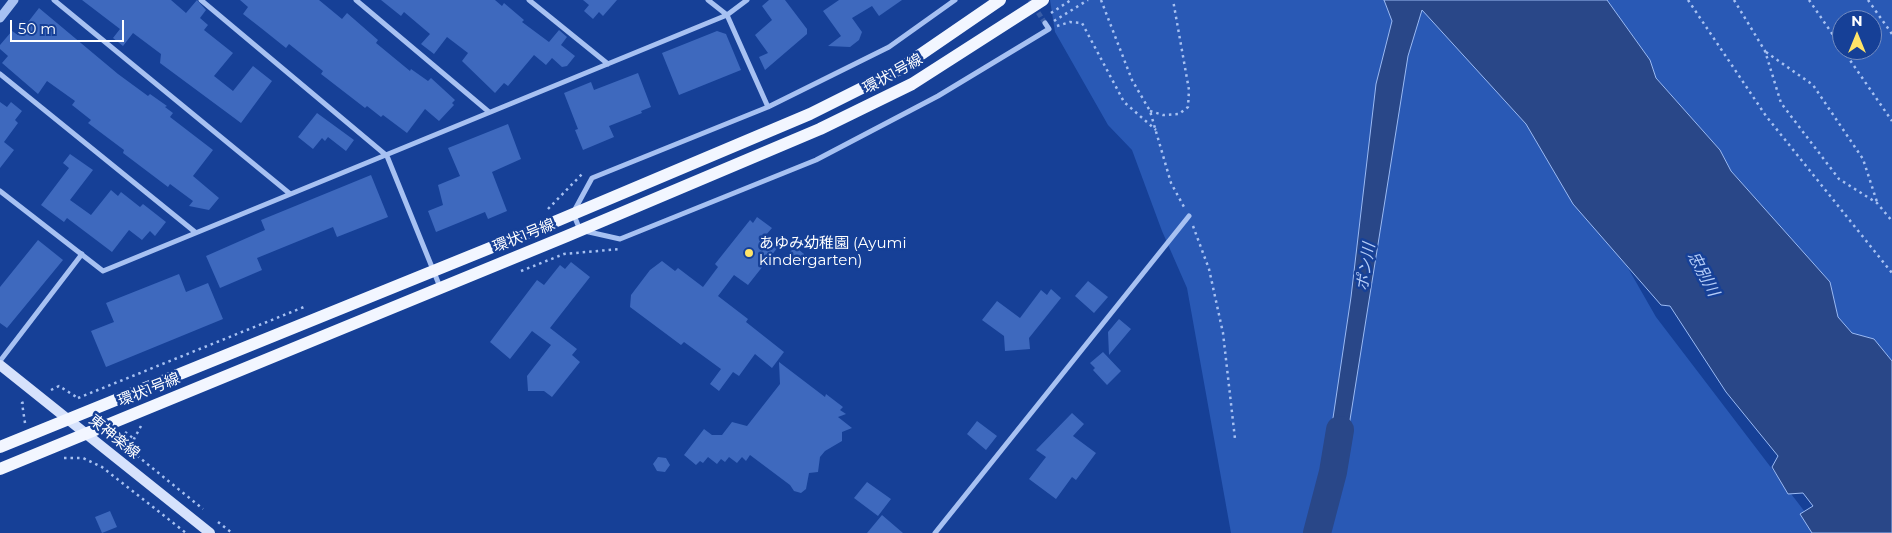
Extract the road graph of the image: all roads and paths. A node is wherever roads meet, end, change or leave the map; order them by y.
1 (14, 0) edge
2 (54, 0) edge
3 (201, 0) edge
4 (356, 0) edge
5 (529, 0) edge
6 (708, 0) edge
7 (747, 0) edge
8 (955, 0) edge
9 (1000, 0) edge
10 (1043, 0) edge
11 (1088, 0) edge
12 (1173, 0) edge
13 (1688, 0) edge
14 (1734, 0) edge
15 (1809, 0) edge
16 (1868, 0) edge
17 (727, 15) junction
18 (0, 18) edge
19 (1047, 26) junction
20 (1832, 33) edge
21 (1892, 34) edge
22 (1765, 51) junction
23 (1850, 60) edge
24 (608, 64) junction
25 (0, 74) edge
26 (768, 107) junction
27 (1150, 111) dead end
28 (489, 112) junction
29 (1892, 121) edge
30 (1157, 131) dead end
31 (387, 156) junction
32 (589, 170) dead end
33 (0, 191) edge
34 (289, 193) junction
35 (1877, 203) junction
36 (545, 211) dead end
37 (573, 213) junction
38 (1189, 216) dead end
39 (1892, 221) edge
40 (580, 230) junction
41 (194, 232) junction
42 (82, 254) junction
43 (433, 270) junction
44 (1892, 272) edge
45 (440, 287) junction
46 (308, 305) dead end
47 (0, 361) edge
48 (0, 365) edge
49 (59, 386) dead end
50 (68, 419) junction
51 (140, 426) dead end
52 (86, 433) junction
53 (0, 447) edge
54 (59, 458) dead end
55 (0, 469) edge
56 (210, 515) dead end
57 (217, 521) dead end
58 (186, 533) edge
59 (210, 533) edge
60 (232, 533) edge
61 (935, 533) edge

1 - 18 street
2 - 34 street
3 - 31 street
4 - 28 street
5 - 24 street
6 - 17 street
7 - 17 street
8 - 26 street
9 - 37 main road, 環状1号線
10 - 40 main road, 環状1号線
11 - 19 path
12 - 27 path
13 - 44 path
14 - 22 path
15 - 20 path
16 - 21 path
17 - 24 street
17 - 26 street
19 - 30 path
19 - 40 street
22 - 35 path
22 - 35 path
23 - 29 path
24 - 28 street
25 - 41 street
26 - 37 street
28 - 31 street
31 - 34 street
31 - 43 street
32 - 36 path
33 - 42 street
34 - 41 street
35 - 39 path
37 - 40 street
37 - 43 main road, 環状1号線
38 - 61 street
40 - 45 main road, 環状1号線
41 - 42 street
42 - 47 street
43 - 45 street
43 - 50 main road, 環状1号線
45 - 52 main road, 環状1号線
46 - 49 path
48 - 50 main road, 東神楽線
50 - 52 main road, 東神楽線
50 - 53 main road, 環状1号線
51 - 56 path
52 - 55 main road, 環状1号線
52 - 59 main road, 東神楽線
54 - 58 path
57 - 60 path

